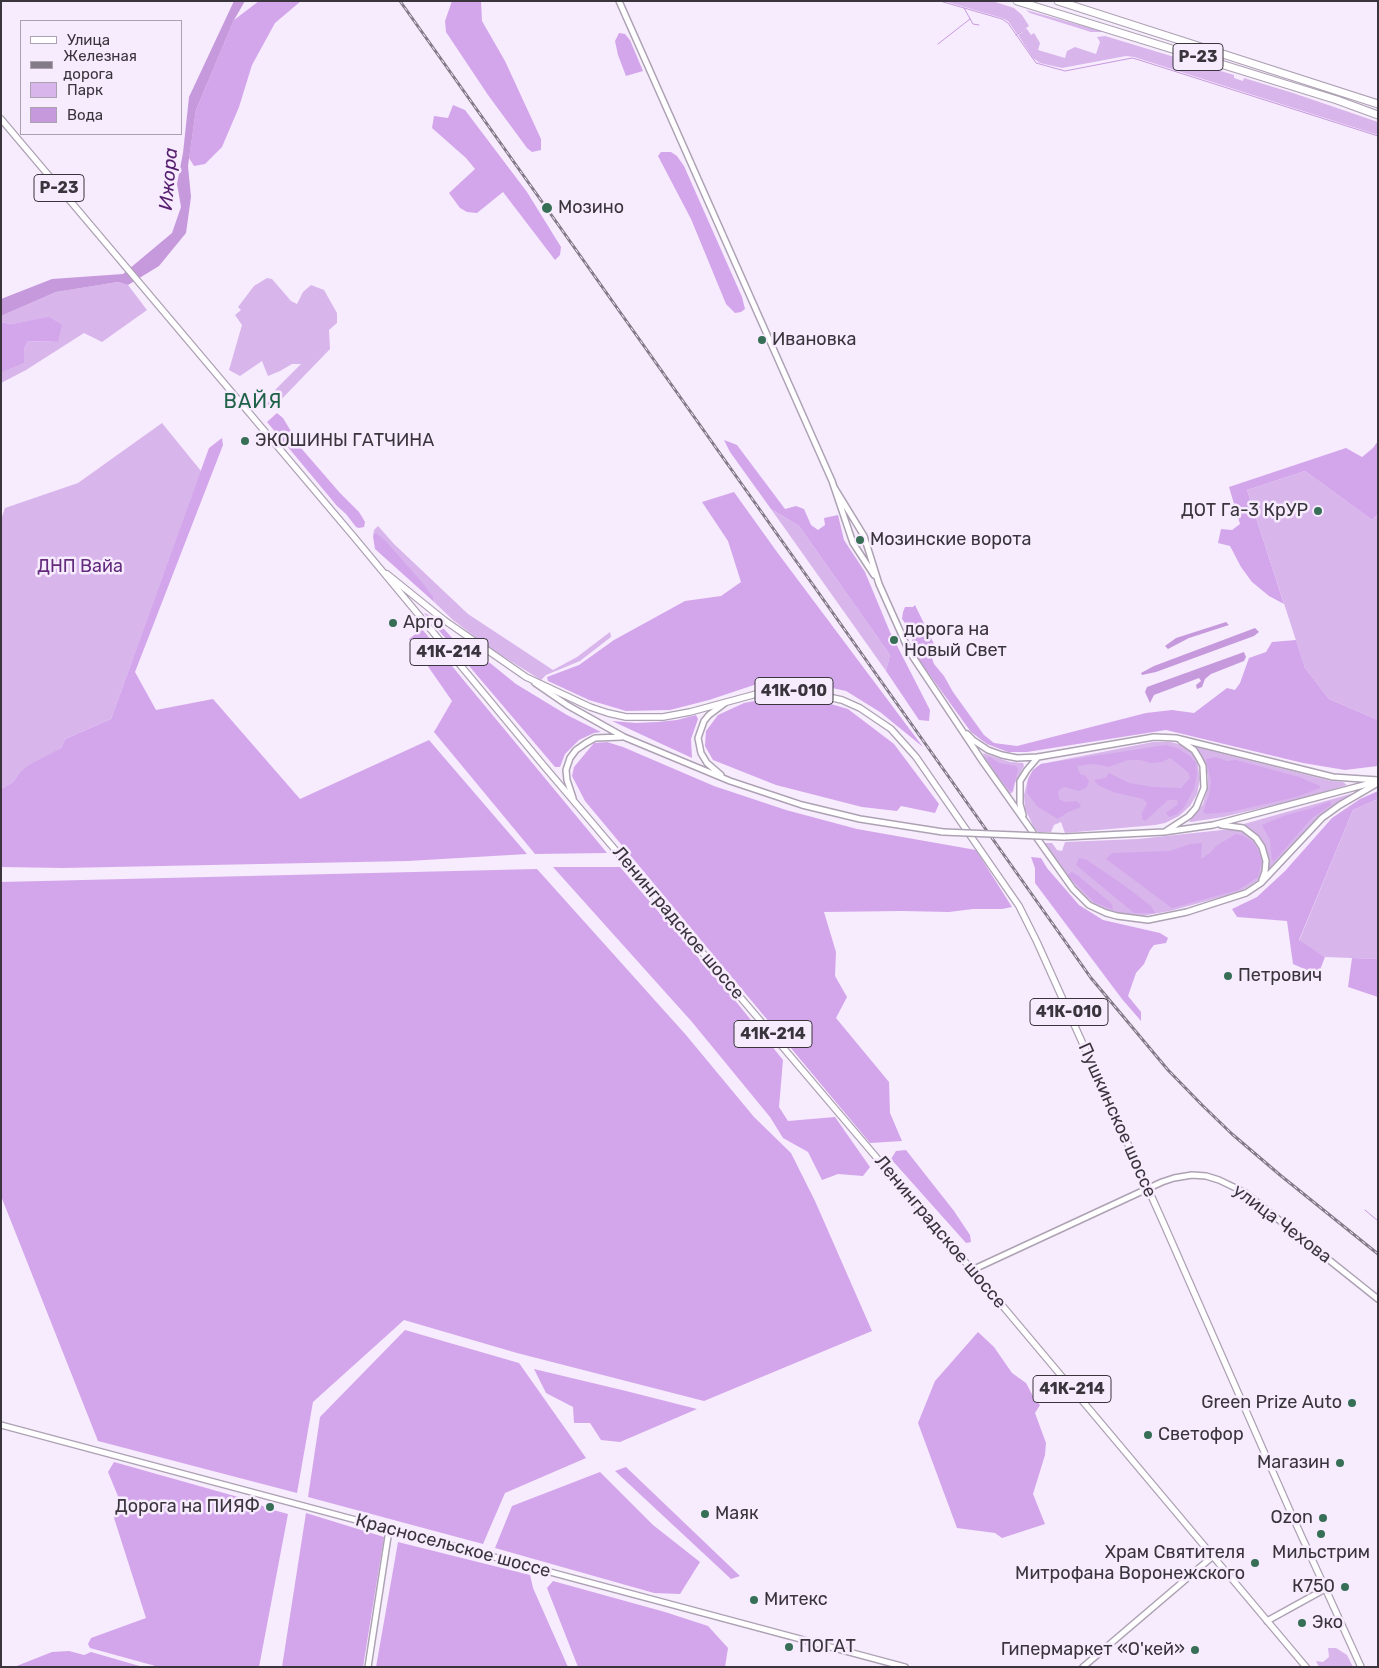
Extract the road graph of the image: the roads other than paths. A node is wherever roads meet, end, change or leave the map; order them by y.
1 (620, 1) edge
2 (1016, 1) edge
3 (1058, 1) edge
4 (1378, 104) edge
5 (1378, 115) edge
6 (1, 119) edge
7 (834, 487) junction
8 (860, 528) junction
9 (849, 533) junction
10 (869, 549) junction
11 (859, 552) junction
12 (378, 566) junction
13 (877, 580) junction
14 (526, 677) junction
15 (727, 702) junction
16 (959, 726) junction
17 (624, 737) junction
18 (1176, 738) junction
19 (1038, 757) junction
20 (730, 781) junction
21 (1378, 781) edge
22 (573, 799) junction
23 (1023, 818) junction
24 (1213, 825) junction
25 (1164, 832) junction
26 (1261, 883) junction
27 (1148, 1188) junction
28 (972, 1270) junction
29 (1378, 1299) edge
30 (1, 1425) edge
31 (389, 1530) junction
32 (1212, 1557) junction
33 (1325, 1589) junction
34 (1267, 1621) junction
35 (368, 1667) edge
36 (905, 1667) edge
37 (1083, 1667) edge
38 (1306, 1667) edge
39 (1361, 1667) edge

1 - 7 street
2 - 5 highway, Р-23
3 - 4 highway, Р-23
6 - 12 main road, Р-23
7 - 8 street
7 - 9 street
8 - 9 street
8 - 10 street
9 - 11 street
10 - 11 street
10 - 13 street
11 - 13 street
12 - 14 main road, Р-23
12 - 22 main road, 41К-214
13 - 16 street
14 - 15 main road, Пушкинское шоссе
14 - 17 street, Р-23
15 - 20 street
15 - 27 main road, Пушкинское шоссе / 41К-010
16 - 19 street
16 - 23 street
17 - 20 street, Р-23
17 - 22 street, 41К-214
18 - 19 street
18 - 21 street
18 - 25 street
19 - 23 street
20 - 25 street, Р-23, bridge
21 - 24 street, Р-23
21 - 26 street
22 - 28 main road, Ленинградское шоссе / 41К-214
23 - 26 street
24 - 25 street, Р-23
24 - 26 street
27 - 28 street, улица Чехова
27 - 29 street, улица Чехова
27 - 33 main road, Пушкинское шоссе / 41К-010
28 - 32 main road, Ленинградское шоссе / 41К-214
30 - 31 street, Красносельское шоссе
31 - 35 street
31 - 36 street, Красносельское шоссе
32 - 34 main road, Ленинградское шоссе / 41К-214
32 - 37 street
33 - 34 street
33 - 39 main road, Пушкинское шоссе / 41К-010
34 - 38 main road, Ленинградское шоссе / 41К-214

